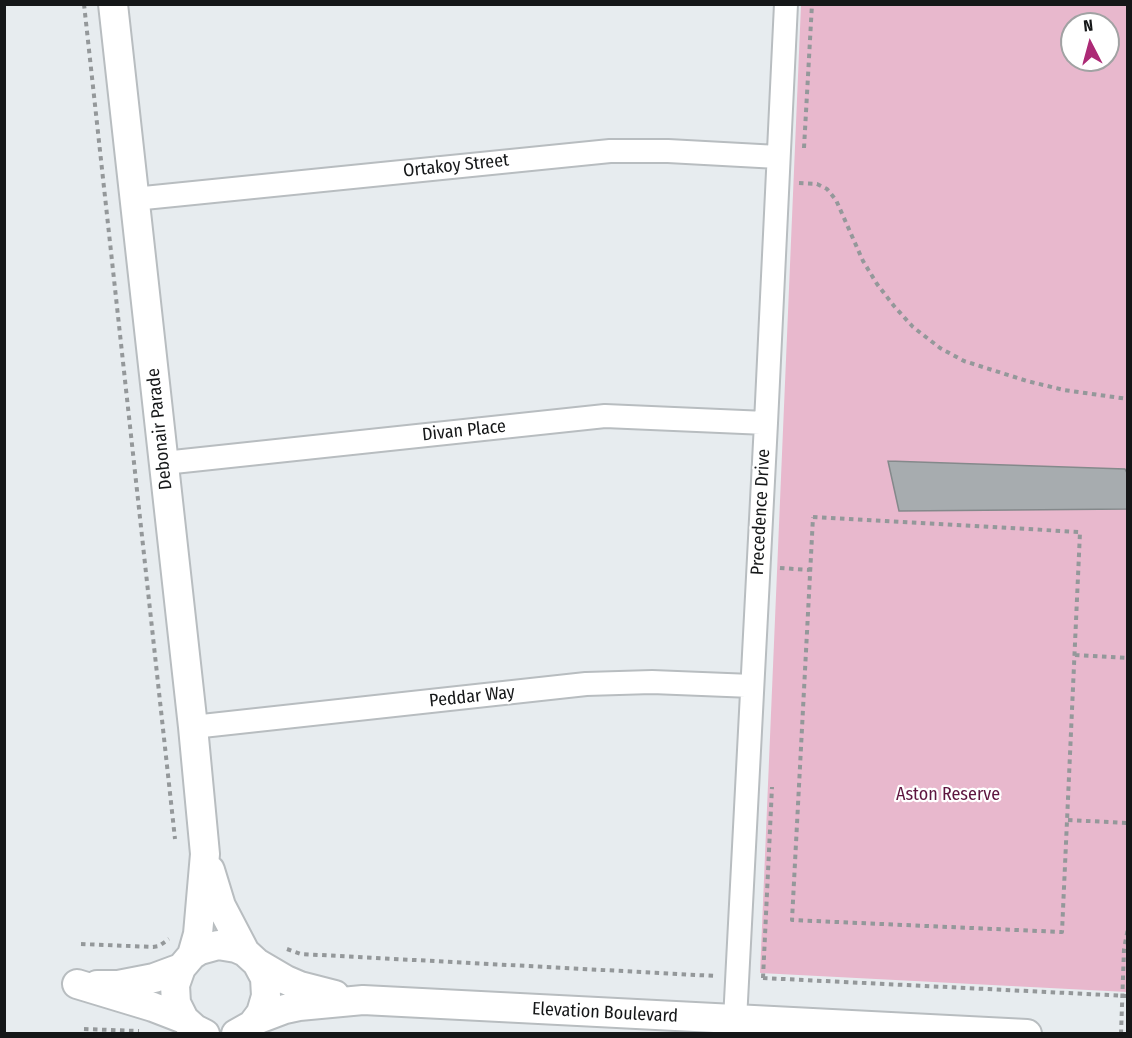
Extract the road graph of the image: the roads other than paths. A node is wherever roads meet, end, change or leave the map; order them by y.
1 (113, 4) edge
2 (786, 4) edge
3 (778, 157) junction
4 (134, 199) junction
5 (766, 423) junction
6 (164, 463) junction
7 (752, 686) junction
8 (193, 727) junction
9 (205, 854) junction
10 (251, 957) junction
11 (186, 961) junction
12 (363, 1000) junction
13 (735, 1020) junction
14 (195, 1026) edge
15 (246, 1029) edge
16 (1027, 1034) edge

1 - 4 street, Debonair Parade
2 - 3 street, Precedence Drive
3 - 4 street, Ortakoy Street
3 - 5 street, Precedence Drive
4 - 6 street, Debonair Parade
5 - 6 street, Divan Place
5 - 7 street, Precedence Drive
6 - 8 street, Debonair Parade
7 - 8 street, Peddar Way
7 - 13 street, Precedence Drive
8 - 9 street, Debonair Parade
9 - 10 street, Debonair Parade
9 - 11 street, Debonair Parade
10 - 11 street
10 - 12 street, Elevation Boulevard
10 - 15 street, Debonair Parade
11 - 14 street, Debonair Parade
11 - 14 street
12 - 13 street, Elevation Boulevard
12 - 15 street, Elevation Boulevard
13 - 16 street, Elevation Boulevard

